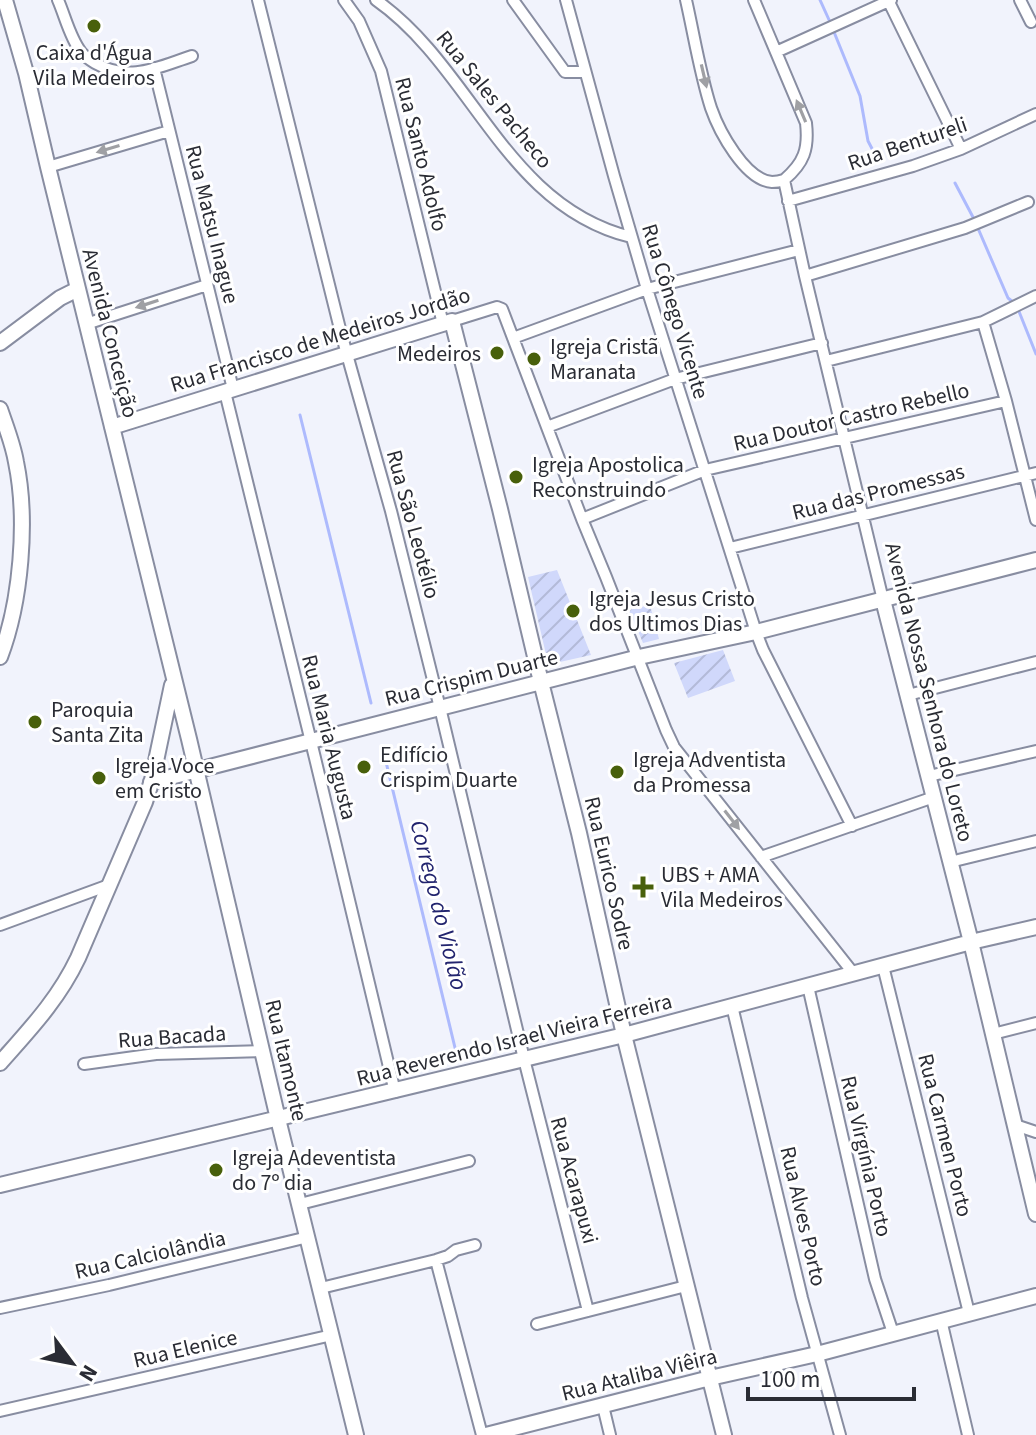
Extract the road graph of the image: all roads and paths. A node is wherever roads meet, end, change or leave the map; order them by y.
1 (5, 0) edge
2 (58, 0) edge
3 (258, 0) edge
4 (344, 0) edge
5 (376, 0) edge
6 (513, 0) edge
7 (566, 0) edge
8 (686, 0) edge
9 (754, 0) edge
10 (889, 0) edge
11 (1020, 0) edge
12 (1031, 22) dead end
13 (776, 52) junction
14 (192, 56) dead end
15 (154, 68) junction
16 (585, 72) junction
17 (1036, 114) edge
18 (169, 131) junction
19 (961, 149) junction
20 (48, 167) junction
21 (784, 180) junction
22 (788, 201) junction
23 (1028, 202) dead end
24 (631, 237) junction
25 (799, 250) junction
26 (805, 276) junction
27 (207, 285) junction
28 (78, 289) junction
29 (647, 289) junction
30 (1036, 296) edge
31 (983, 322) junction
32 (447, 323) junction
33 (86, 324) junction
34 (513, 338) junction
35 (0, 343) edge
36 (822, 343) junction
37 (347, 354) junction
38 (826, 361) junction
39 (675, 379) junction
40 (229, 391) junction
41 (1006, 401) junction
42 (0, 409) edge
43 (112, 427) junction
44 (547, 427) junction
45 (844, 437) junction
46 (705, 470) junction
47 (1036, 473) edge
48 (1024, 476) junction
49 (863, 515) junction
50 (582, 519) junction
51 (1036, 520) edge
52 (730, 548) junction
53 (1036, 560) edge
54 (883, 600) junction
55 (756, 632) junction
56 (0, 657) edge
57 (639, 657) junction
58 (1036, 662) edge
59 (173, 677) junction
60 (541, 682) junction
61 (177, 695) junction
62 (908, 695) junction
63 (440, 707) junction
64 (311, 740) junction
65 (1036, 751) edge
66 (196, 770) junction
67 (929, 776) junction
68 (152, 781) junction
69 (934, 797) junction
70 (852, 826) junction
71 (1036, 841) edge
72 (761, 857) junction
73 (950, 862) junction
74 (109, 885) junction
75 (0, 925) edge
76 (1036, 927) edge
77 (971, 942) junction
78 (883, 966) junction
79 (854, 974) junction
80 (808, 986) junction
81 (732, 1006) junction
82 (1036, 1023) edge
83 (993, 1034) junction
84 (624, 1035) junction
85 (263, 1051) junction
86 (524, 1059) junction
87 (0, 1063) edge
88 (84, 1064) dead end
89 (395, 1092) junction
90 (278, 1119) junction
91 (1015, 1125) junction
92 (1036, 1132) edge
93 (469, 1161) dead end
94 (0, 1185) edge
95 (300, 1204) junction
96 (1036, 1214) edge
97 (308, 1237) junction
98 (475, 1245) dead end
99 (436, 1260) junction
100 (686, 1286) junction
101 (321, 1288) junction
102 (1036, 1296) edge
103 (0, 1308) edge
104 (588, 1311) junction
105 (969, 1313) junction
106 (941, 1320) junction
107 (537, 1324) dead end
108 (893, 1333) junction
109 (332, 1335) junction
110 (817, 1354) junction
111 (710, 1378) junction
112 (603, 1406) junction
113 (0, 1411) edge
114 (356, 1435) edge
115 (484, 1435) edge
116 (610, 1435) edge
117 (724, 1435) edge
118 (840, 1435) edge
119 (968, 1435) edge

1 - 20 main road, Avenida Conceição
2 - 15 street
3 - 37 street, Rua São Leotélio
4 - 32 street, Rua Santo Adolfo
5 - 24 street, Rua Sales Pacheco
6 - 16 street
7 - 16 street, Rua Cônego Vicente
8 -> 21 street
9 - 13 street
10 - 13 street
10 - 19 street
11 - 12 street
21 -> 13 street
14 - 15 street
15 - 18 street, Rua Matsu Inague
16 - 24 street, Rua Cônego Vicente
17 - 19 street, Rua Bentureli
18 -> 20 street
18 - 27 street, Rua Matsu Inague
19 - 22 street, Rua Bentureli
20 - 28 main road, Avenida Conceição
21 - 22 street, Avenida Nossa Senhora do Loreto
22 - 25 street, Avenida Nossa Senhora do Loreto
23 - 26 street
24 - 29 street, Rua Cônego Vicente
25 - 26 street, Avenida Nossa Senhora do Loreto
25 - 29 street
26 - 36 street, Avenida Nossa Senhora do Loreto
27 -> 33 street
27 - 40 street, Rua Matsu Inague
28 - 33 main road, Avenida Conceição
28 - 35 main road
29 - 34 street
29 - 39 street, Rua Cônego Vicente
30 - 31 street
31 - 38 street
31 - 41 street
32 - 34 street, Rua Francisco de Medeiros Jordão
32 - 37 main road, Rua Francisco de Medeiros Jordão
32 - 60 main road, Rua Eurico Sodre
33 - 43 main road, Avenida Conceição
34 - 44 street, Rua Francisco de Medeiros Jordão
36 - 38 street, Avenida Nossa Senhora do Loreto
36 - 39 street
37 - 40 main road, Rua Francisco de Medeiros Jordão
37 - 63 street, Rua São Leotélio
38 - 45 street, Avenida Nossa Senhora do Loreto
39 - 44 street
39 - 46 street, Rua Cônego Vicente
40 - 43 main road, Rua Francisco de Medeiros Jordão
40 - 64 street, Rua Maria Augusta
41 - 45 street, Rua Doutor Castro Rebello
41 - 48 street
42 - 56 main road
43 - 59 main road, Avenida Conceição
44 - 50 street, Rua Francisco de Medeiros Jordão
45 - 46 street, Rua Doutor Castro Rebello
45 - 49 street, Avenida Nossa Senhora do Loreto
46 - 50 street, Rua Doutor Castro Rebello
46 - 52 street, Rua Cônego Vicente
47 - 48 street, Rua das Promessas
48 - 49 street, Rua das Promessas
48 - 51 street
49 - 52 street, Rua das Promessas
49 - 54 street, Avenida Nossa Senhora do Loreto
50 - 57 street, Rua Francisco de Medeiros Jordão
52 - 55 street, Rua Cônego Vicente
53 - 54 main road, Rua Crispim Duarte
54 - 55 main road, Rua Crispim Duarte
54 - 62 main road, Avenida Nossa Senhora do Loreto
55 - 57 main road, Rua Crispim Duarte
55 - 70 street, Rua Cônego Vicente
57 - 60 main road, Rua Crispim Duarte
57 -> 72 street, Rua Francisco de Medeiros Jordão
58 - 62 street
59 - 61 main road, Avenida Conceição
59 - 68 main road, Avenida Conceição
60 - 63 main road, Rua Crispim Duarte
60 - 84 main road, Rua Eurico Sodre
61 - 66 main road, Rua Itamonte
61 - 68 main road, Avenida Conceição
62 - 67 main road, Avenida Nossa Senhora do Loreto
63 - 64 main road, Rua Crispim Duarte
63 - 86 street, Rua São Leotélio
64 - 66 main road, Rua Crispim Duarte
64 - 89 street, Rua Maria Augusta
65 - 67 street
66 - 68 main road, Rua Crispim Duarte
66 - 85 main road, Rua Itamonte
67 - 69 main road, Avenida Nossa Senhora do Loreto
68 - 74 main road, Avenida Conceição
69 - 70 street
69 - 73 main road, Avenida Nossa Senhora do Loreto
70 - 72 street
71 - 73 street
72 - 79 street, Rua Francisco de Medeiros Jordão
73 - 77 main road, Avenida Nossa Senhora do Loreto
74 - 75 street
74 - 87 main road, Avenida Conceição
76 - 77 main road, Rua Reverendo Israel Vieira Ferreira
77 - 78 main road, Rua Reverendo Israel Vieira Ferreira
77 - 83 main road, Avenida Nossa Senhora do Loreto
78 - 79 main road, Rua Reverendo Israel Vieira Ferreira
78 - 105 street, Rua Carmen Porto
79 - 80 main road, Rua Reverendo Israel Vieira Ferreira
80 - 81 main road, Rua Reverendo Israel Vieira Ferreira
80 - 108 street, Rua Virgínia Porto
81 - 84 main road, Rua Reverendo Israel Vieira Ferreira
81 - 110 street, Rua Alves Porto
82 - 83 street
83 - 91 main road, Avenida Nossa Senhora do Loreto
84 - 86 main road, Rua Reverendo Israel Vieira Ferreira
84 - 100 main road, Rua Eurico Sodre
85 - 88 street, Rua Bacada
85 - 90 main road, Rua Itamonte
86 - 89 main road, Rua Reverendo Israel Vieira Ferreira
86 - 104 street, Rua Acarapuxi
89 - 90 main road, Rua Reverendo Israel Vieira Ferreira
90 - 94 main road, Rua Reverendo Israel Vieira Ferreira
90 - 95 main road, Rua Itamonte
91 - 92 street
91 - 96 main road, Avenida Nossa Senhora do Loreto
93 - 95 street
95 - 97 main road, Rua Itamonte
97 - 101 main road, Rua Itamonte
97 - 103 street, Rua Calciolândia
98 - 99 street
99 - 101 street
99 - 115 street
100 - 104 street
100 - 111 main road, Rua Eurico Sodre
101 - 109 main road, Rua Itamonte
102 - 105 main road, Rua Ataliba Viêira
104 - 107 street
105 - 106 main road, Rua Ataliba Viêira
106 - 108 main road, Rua Ataliba Viêira
106 - 119 street
108 - 110 main road, Rua Ataliba Viêira
109 - 113 street, Rua Elenice
109 - 114 main road, Rua Itamonte
110 - 111 main road, Rua Ataliba Viêira
110 - 118 street, Rua Alves Porto
111 - 112 main road, Rua Ataliba Viêira
111 - 117 main road, Rua Eurico Sodre
112 - 115 main road, Rua Ataliba Viêira
112 - 116 street

